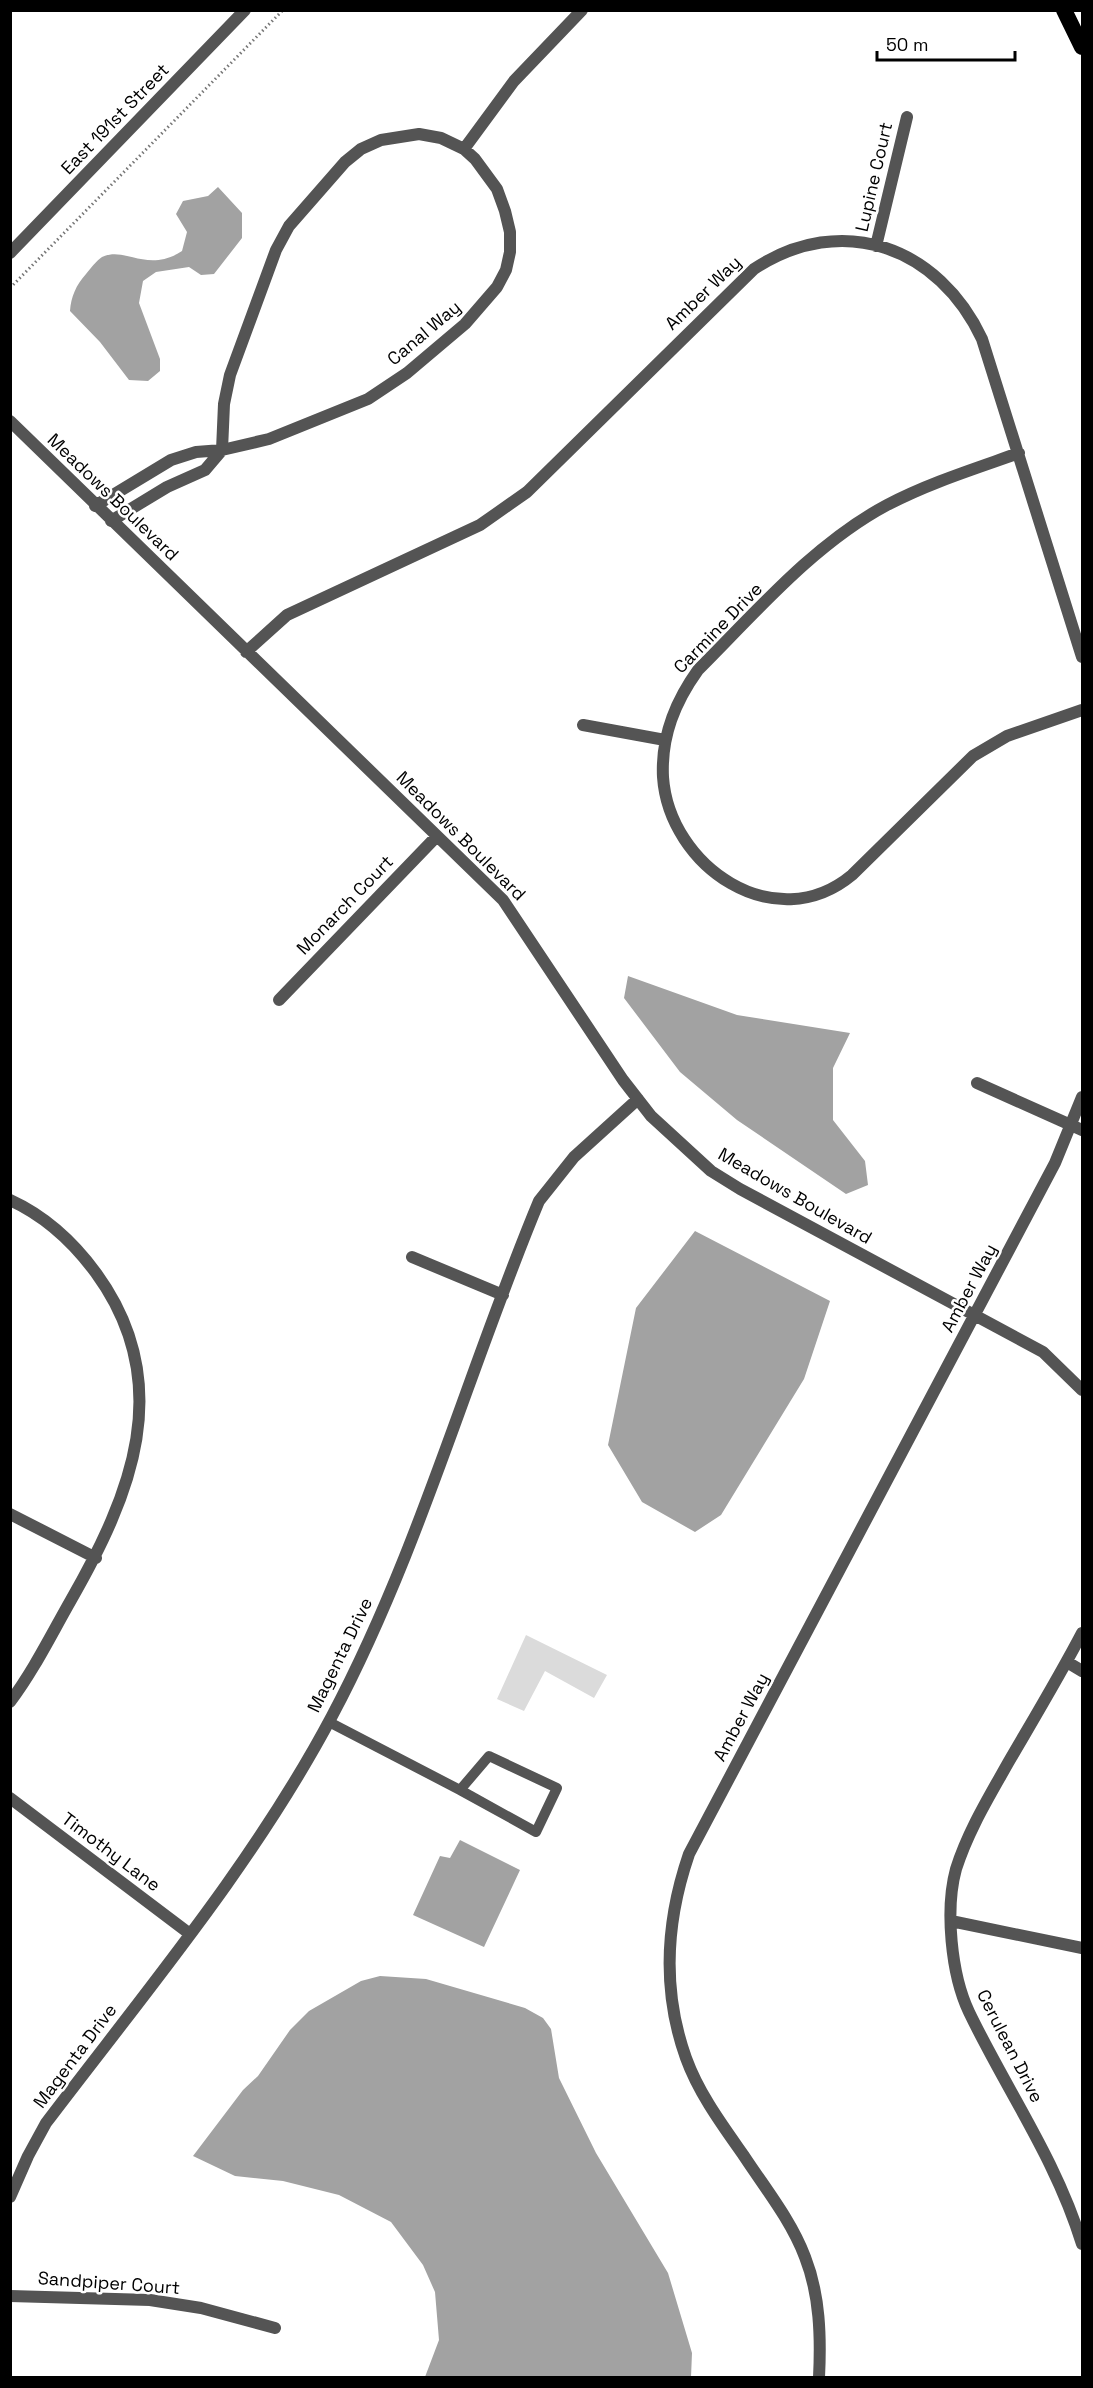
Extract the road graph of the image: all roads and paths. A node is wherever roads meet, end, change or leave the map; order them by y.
1 (245, 10) edge
2 (283, 10) edge
3 (582, 10) edge
4 (1064, 10) edge
5 (1083, 46) edge
6 (907, 117) dead end
7 (464, 149) junction
8 (876, 246) junction
9 (10, 253) edge
10 (10, 288) edge
11 (10, 421) edge
12 (222, 450) junction
13 (1019, 453) junction
14 (95, 506) junction
15 (111, 521) junction
16 (246, 652) junction
17 (1083, 657) edge
18 (1083, 710) edge
19 (583, 725) dead end
20 (665, 740) junction
21 (437, 836) junction
22 (279, 1000) dead end
23 (977, 1083) dead end
24 (1083, 1097) edge
25 (638, 1099) junction
26 (1077, 1128) edge
27 (10, 1200) edge
28 (412, 1257) dead end
29 (503, 1295) junction
30 (975, 1316) junction
31 (1083, 1390) edge
32 (10, 1514) edge
33 (96, 1558) junction
34 (1083, 1633) edge
35 (1067, 1662) junction
36 (1083, 1671) edge
37 (10, 1702) edge
38 (329, 1722) junction
39 (460, 1790) junction
40 (10, 1798) edge
41 (951, 1921) junction
42 (190, 1934) junction
43 (1083, 1948) edge
44 (10, 2197) edge
45 (1081, 2236) edge
46 (10, 2296) edge
47 (276, 2328) dead end
48 (819, 2378) edge

1 - 9 street, East 191st Street
2 - 10 path
3 - 7 street
4 - 5 highway
6 - 8 street, Lupine Court
7 - 12 street, Canal Way
7 - 12 street, Canal Way
8 - 13 street, Amber Way
8 - 16 street, Amber Way
11 - 14 street, Meadows Boulevard
12 - 14 street, Canal Way
12 - 15 street
13 - 17 street, Amber Way
13 - 20 street, Carmine Drive
14 - 15 street, Meadows Boulevard
15 - 16 street, Meadows Boulevard
16 - 21 street, Meadows Boulevard
18 - 20 street, Carmine Drive
19 - 20 street
21 - 22 street, Monarch Court
21 - 25 street, Meadows Boulevard
23 - 26 street
24 - 26 street, Amber Way
25 - 29 street, Magenta Drive
25 - 30 street, Meadows Boulevard
26 - 30 street, Amber Way
27 - 33 street
28 - 29 street
29 - 38 street, Magenta Drive
30 - 31 street
30 - 48 street, Amber Way
32 - 33 street
33 - 37 street
34 - 35 street, Cerulean Drive
35 - 36 street
35 - 41 street, Cerulean Drive
38 - 39 lane
38 - 42 street, Magenta Drive
39 - 39 lane
40 - 42 street, Timothy Lane
41 - 43 street
41 - 45 street, Cerulean Drive
42 - 44 street, Magenta Drive
46 - 47 street, Sandpiper Court

